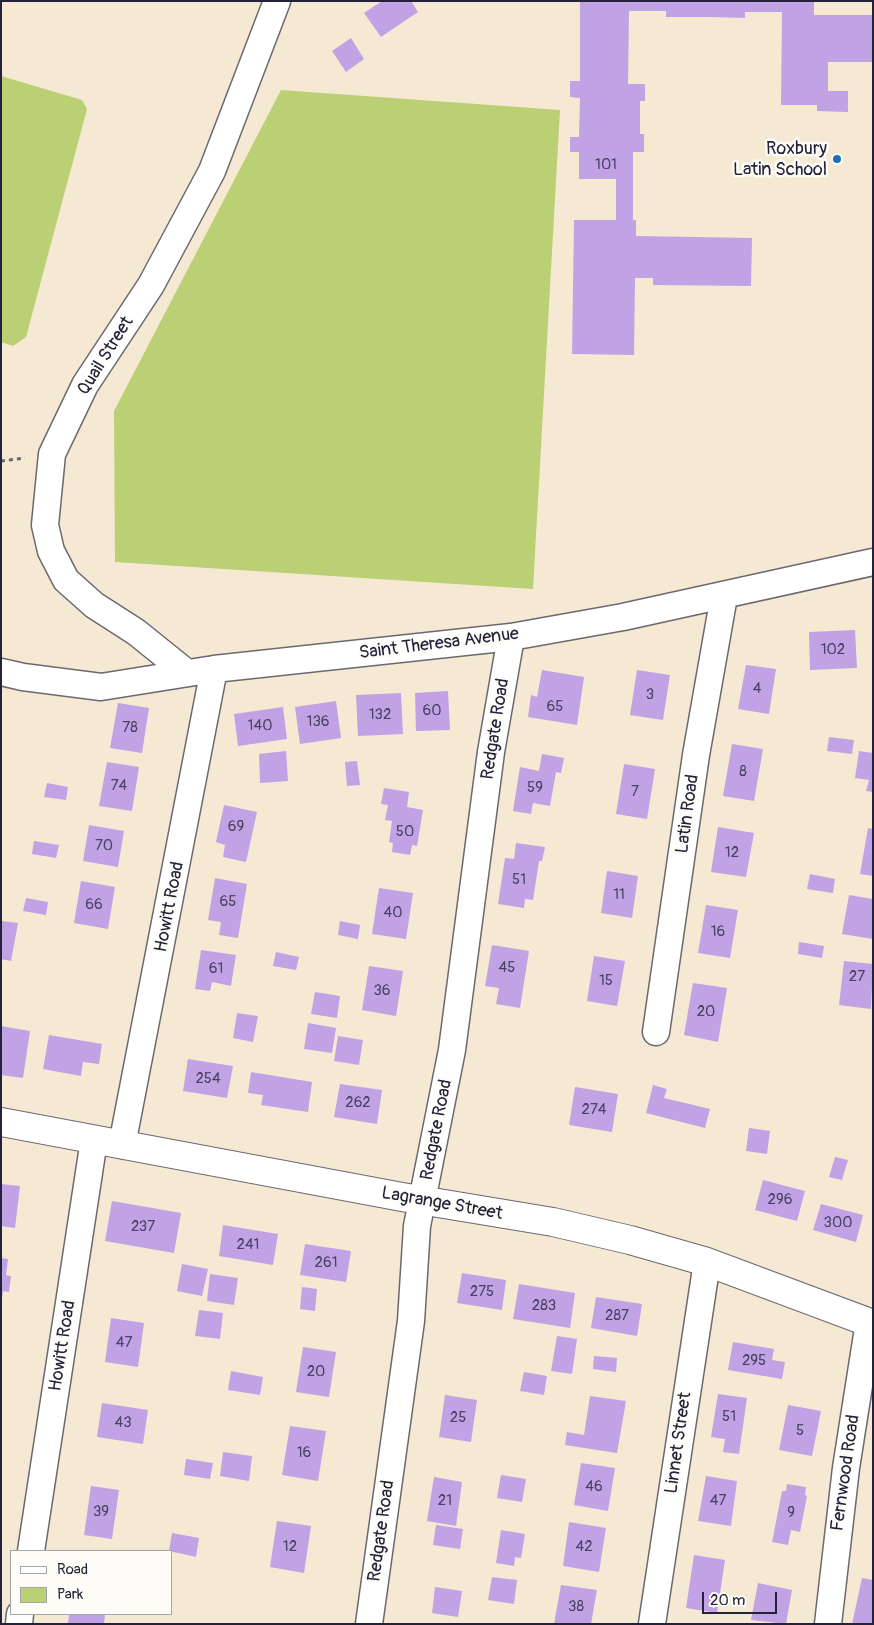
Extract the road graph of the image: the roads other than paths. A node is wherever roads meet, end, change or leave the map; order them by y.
1 (277, 1) edge
2 (873, 562) edge
3 (724, 596) junction
4 (511, 637) junction
5 (214, 669) junction
6 (1, 672) edge
7 (187, 673) junction
8 (656, 1032) dead end
9 (1, 1122) edge
10 (94, 1140) junction
11 (122, 1145) junction
12 (423, 1200) junction
13 (707, 1262) junction
14 (871, 1323) edge
15 (31, 1550) edge
16 (369, 1624) edge
17 (652, 1624) edge
18 (828, 1624) edge

1 - 7 street, Quail Street
2 - 3 street, Saint Theresa Avenue
3 - 4 street, Saint Theresa Avenue
3 - 8 street, Latin Road
4 - 5 street, Saint Theresa Avenue
4 - 12 street, Redgate Road
5 - 7 street, Saint Theresa Avenue
5 - 11 street, Howitt Road
6 - 7 street, Saint Theresa Avenue
9 - 10 main road, Lagrange Street
10 - 11 main road, Lagrange Street
10 - 15 street, Howitt Road
11 - 12 main road, Lagrange Street
12 - 13 main road, Lagrange Street
12 - 16 street, Redgate Road
13 - 14 main road, Lagrange Street
13 - 17 street, Linnet Street
14 - 18 street, Fernwood Road

